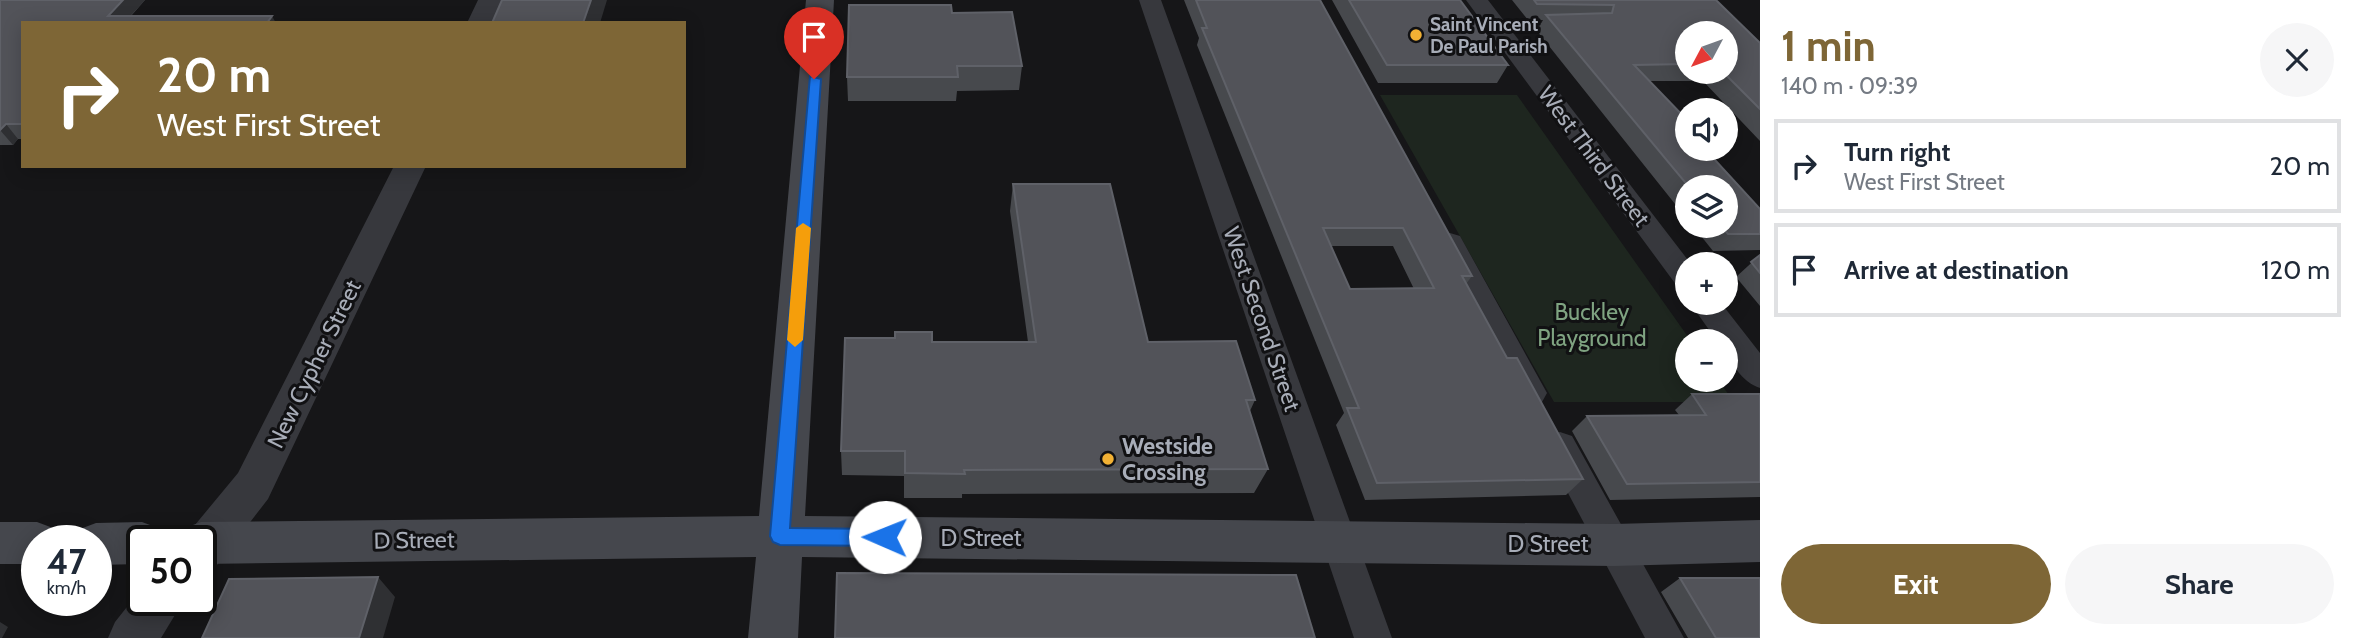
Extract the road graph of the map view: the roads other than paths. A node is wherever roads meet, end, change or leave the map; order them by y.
1 (491, 0) edge
2 (820, 0) edge
3 (1150, 0) edge
4 (1477, 0) edge
5 (481, 21) edge
6 (1496, 26) junction
7 (1573, 26) edge
8 (409, 168) edge
9 (1435, 216) edge
10 (1675, 263) edge
11 (1714, 315) edge
12 (1760, 376) edge
13 (217, 529) edge
14 (780, 536) junction
15 (1760, 541) edge
16 (1340, 542) junction
17 (0, 543) edge
18 (21, 543) edge
19 (217, 545) edge
20 (1614, 545) junction
21 (149, 616) edge
22 (132, 638) edge
23 (773, 638) edge
24 (1373, 638) edge
25 (1665, 638) edge

1 - 5 street
2 - 14 main road
3 - 16 street, West Second Street
4 - 6 street, West Third Street
6 - 7 lane
6 - 10 street, West Third Street
8 - 13 street, New Cypher Street
9 - 20 street
11 - 12 street
14 - 16 main road, D Street
14 - 19 main road, D Street
14 - 23 main road
15 - 20 main road, D Street
16 - 20 main road, D Street
16 - 24 street, West Second Street
17 - 18 main road
20 - 25 street
21 - 22 street

